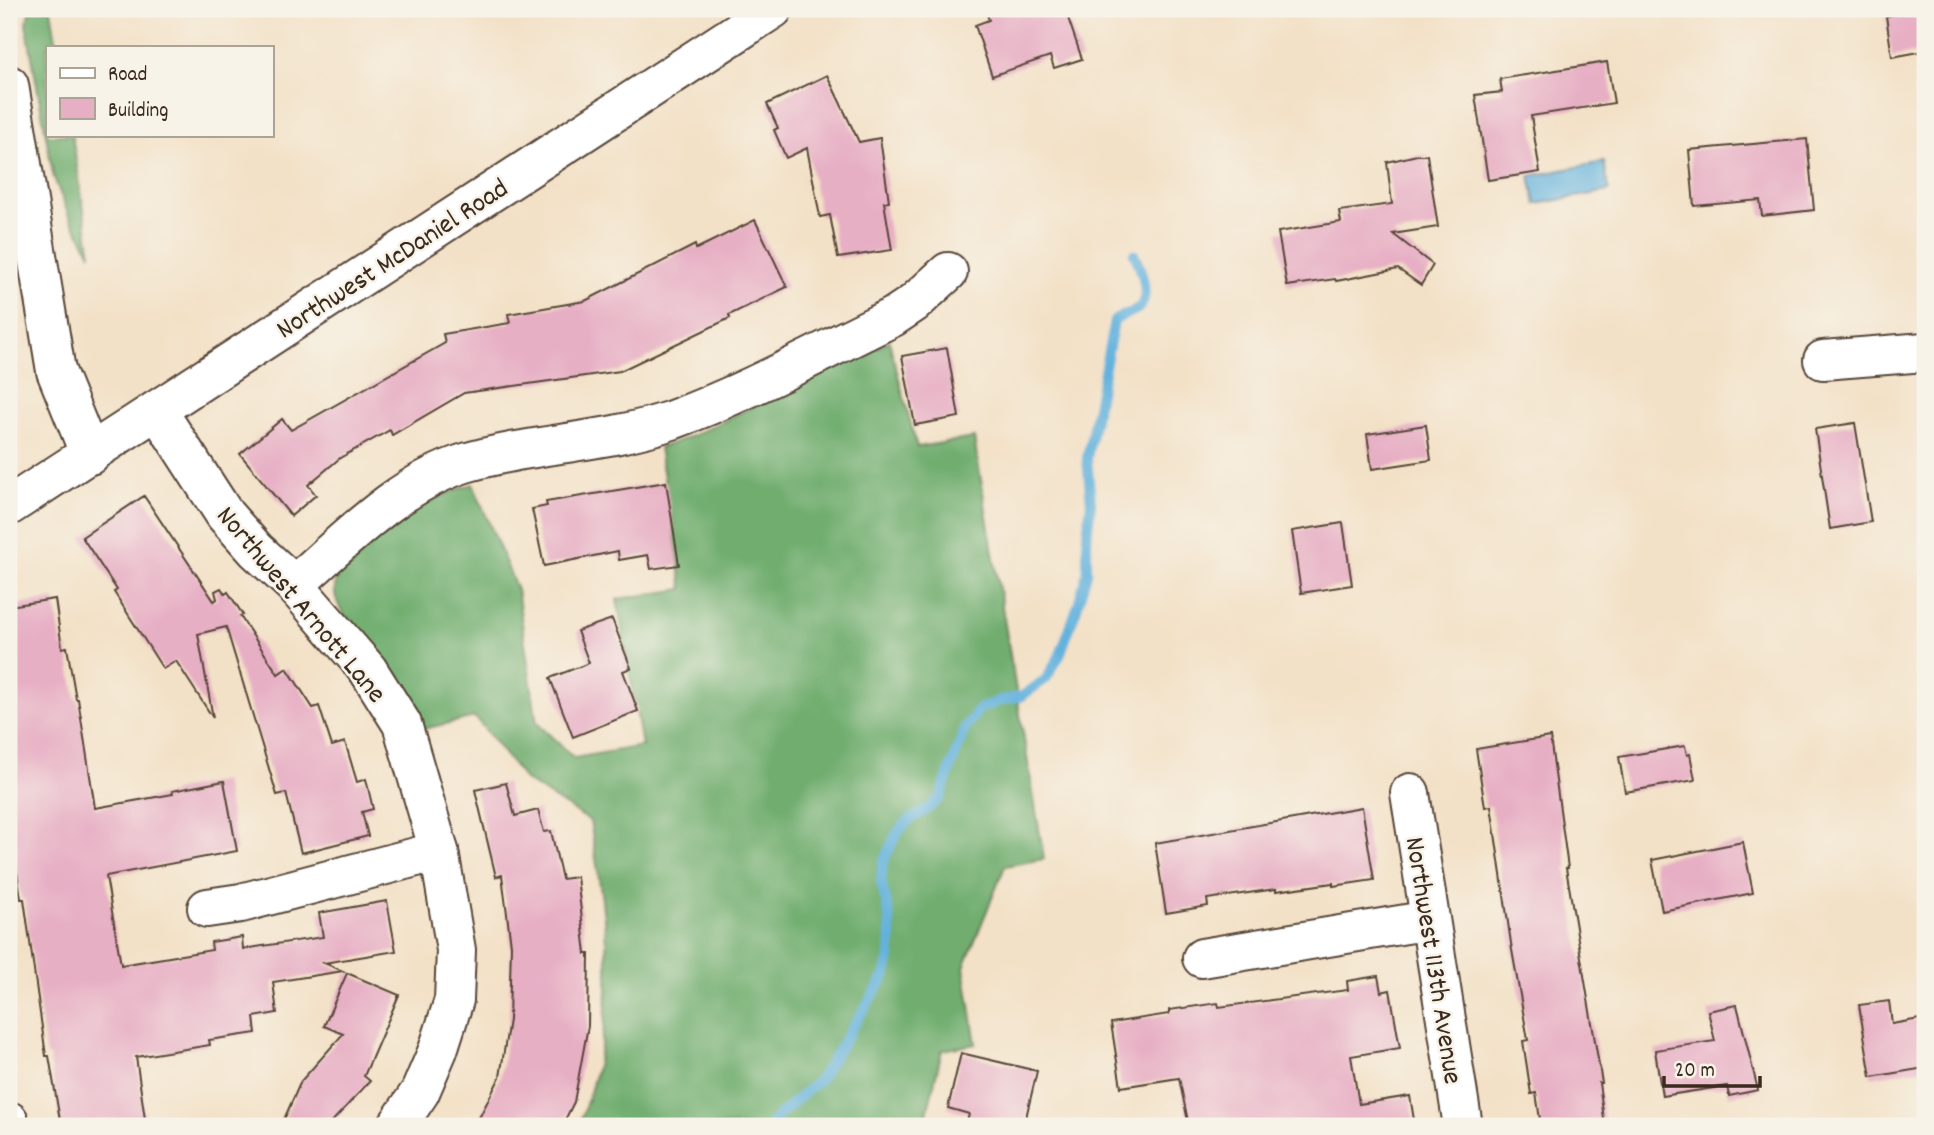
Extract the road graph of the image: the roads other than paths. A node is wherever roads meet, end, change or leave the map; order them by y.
1 (773, 9) edge
2 (9, 85) edge
3 (948, 272) dead end
4 (1925, 352) edge
5 (1823, 360) dead end
6 (157, 410) junction
7 (90, 455) junction
8 (9, 506) edge
9 (294, 585) junction
10 (1409, 793) dead end
11 (439, 851) junction
12 (208, 908) dead end
13 (1430, 920) junction
14 (1202, 958) dead end
15 (9, 1121) edge
16 (10, 1126) edge
17 (397, 1126) edge
18 (1462, 1126) edge

1 - 6 street, Northwest McDaniel Road
2 - 7 street
3 - 9 street
4 - 5 street
6 - 7 street, Northwest McDaniel Road
6 - 9 street, Northwest Arnott Lane
7 - 8 street, Northwest McDaniel Road
9 - 11 street, Northwest Arnott Lane
10 - 13 street, Northwest 113th Avenue
11 - 12 street
11 - 17 street, Northwest Arnott Lane
13 - 14 street
13 - 18 street, Northwest 113th Avenue
15 - 16 street

